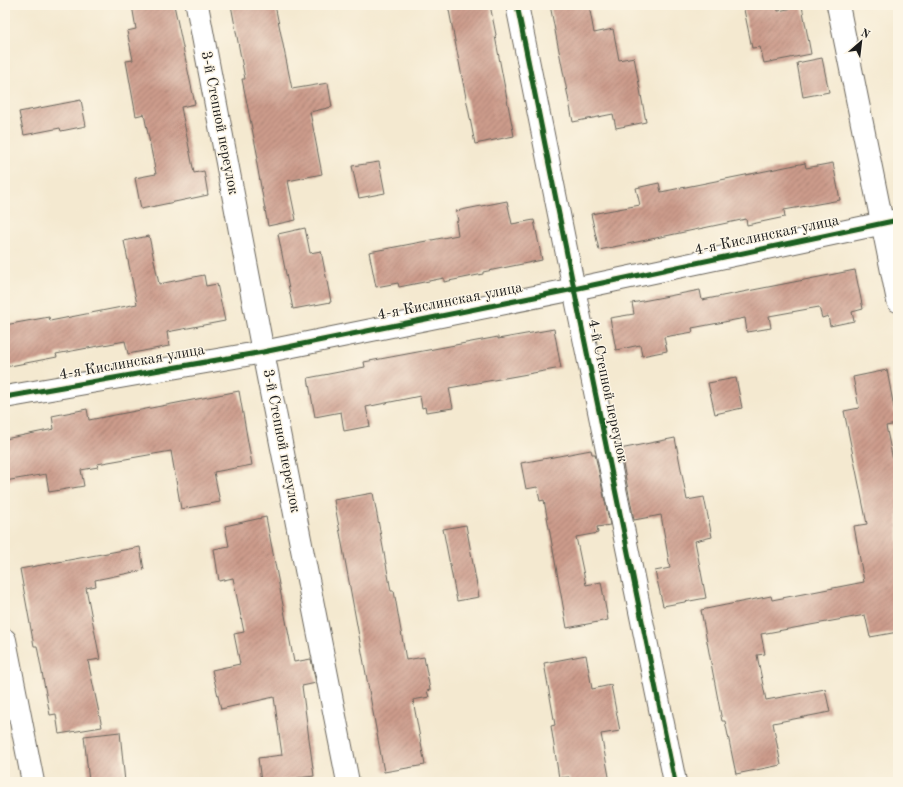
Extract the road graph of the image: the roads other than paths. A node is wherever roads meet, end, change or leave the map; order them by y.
1 (196, 5) edge
2 (518, 5) edge
3 (838, 5) edge
4 (890, 222) edge
5 (574, 289) junction
6 (898, 301) edge
7 (263, 352) junction
8 (5, 397) edge
9 (5, 640) edge
10 (33, 782) edge
11 (348, 782) edge
12 (675, 782) edge

1 - 7 street, 3-й Степной переулок
2 - 5 street, 4-й Степной переулок
3 - 4 street
4 - 5 street, 4-я Кислинская улица
4 - 6 street
5 - 7 street, 4-я Кислинская улица
5 - 12 street, 4-й Степной переулок
7 - 8 street, 4-я Кислинская улица
7 - 11 street, 3-й Степной переулок
9 - 10 street

